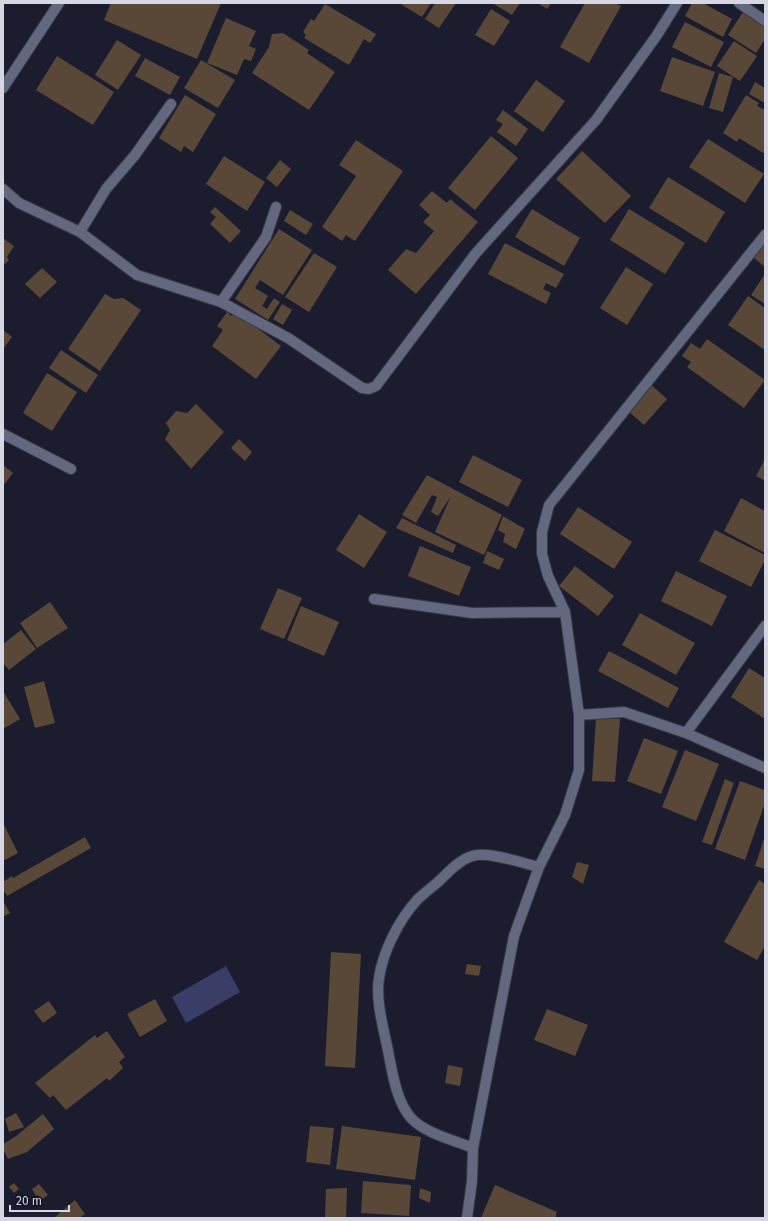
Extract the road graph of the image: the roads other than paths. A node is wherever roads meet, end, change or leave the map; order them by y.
1 (58, 3) edge
2 (677, 3) edge
3 (739, 3) edge
4 (765, 21) edge
5 (3, 88) edge
6 (171, 104) dead end
7 (3, 189) edge
8 (276, 207) dead end
9 (80, 232) junction
10 (765, 235) edge
11 (221, 302) junction
12 (3, 434) edge
13 (71, 469) dead end
14 (374, 599) dead end
15 (565, 612) junction
16 (765, 626) edge
17 (579, 715) junction
18 (686, 733) junction
19 (765, 768) edge
20 (539, 868) junction
21 (473, 1148) junction
22 (467, 1218) edge

1 - 5 street
2 - 11 street
3 - 4 street
6 - 9 street
7 - 9 street
8 - 11 street
9 - 11 street
10 - 15 street
12 - 13 street
14 - 15 street
15 - 17 street
16 - 18 street
17 - 18 street
17 - 20 street
18 - 19 street
20 - 21 street
20 - 21 street
21 - 22 street

